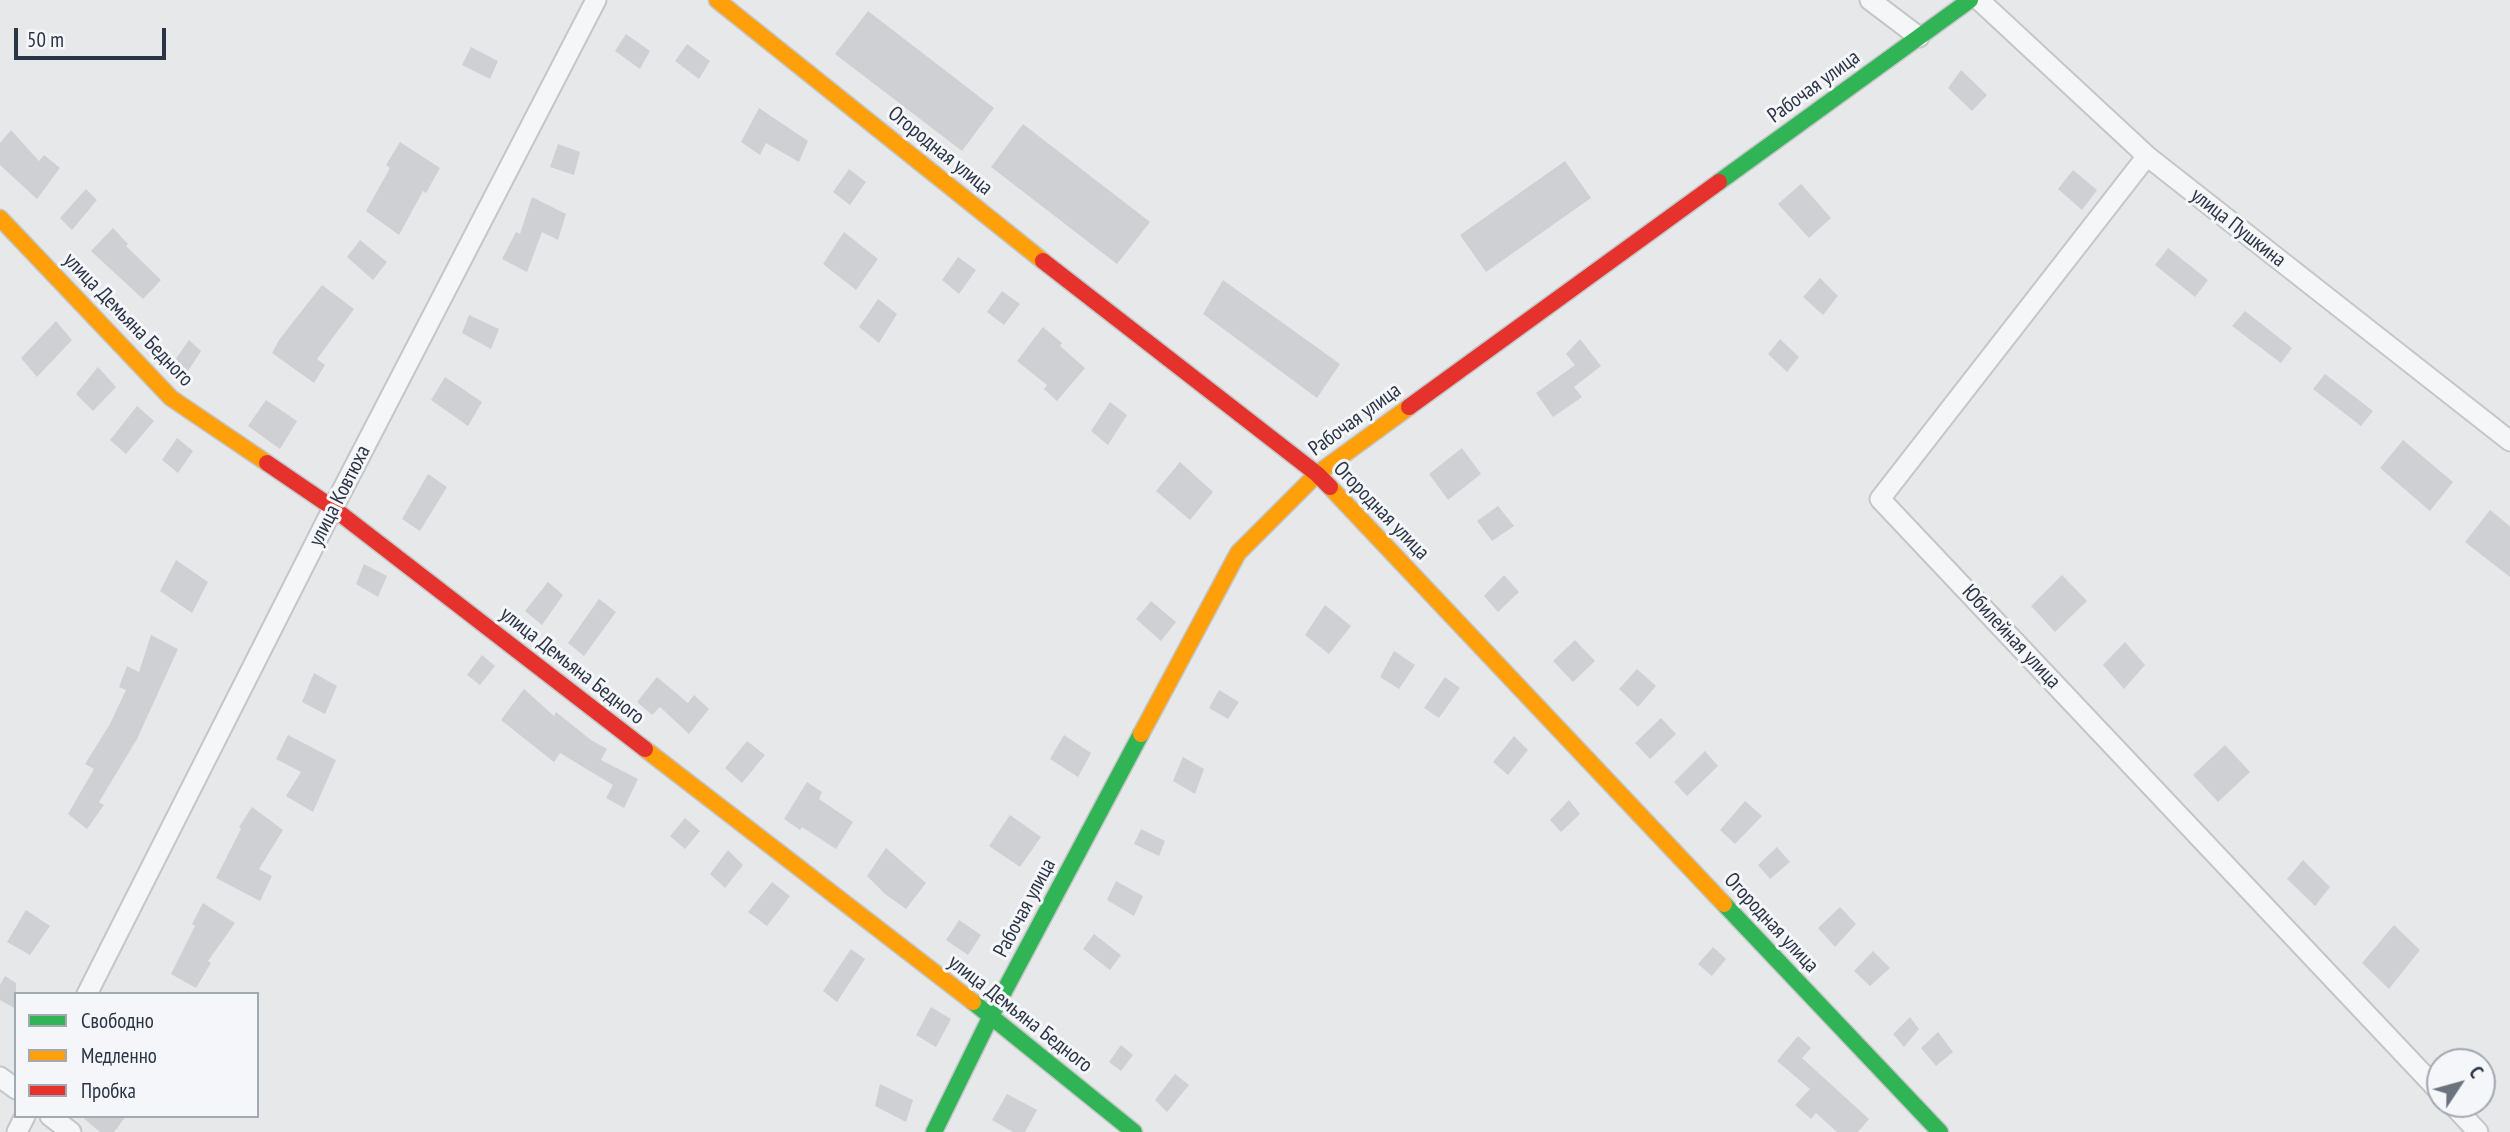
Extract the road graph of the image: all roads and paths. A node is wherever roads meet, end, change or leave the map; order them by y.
1 (596, 0) edge
2 (717, 0) edge
3 (1870, 0) edge
4 (1970, 0) edge
5 (1979, 0) edge
6 (1919, 37) junction
7 (2147, 156) junction
8 (0, 218) edge
9 (2510, 441) edge
10 (1317, 474) junction
11 (333, 508) junction
12 (88, 992) edge
13 (991, 1016) junction
14 (2426, 1076) edge
15 (54, 1118) edge
16 (2465, 1118) edge
17 (71, 1132) edge
18 (934, 1132) edge
19 (1134, 1132) edge
20 (1940, 1132) edge
21 (2478, 1132) edge

1 - 11 street, улица Ковтюха
2 - 10 street, Огородная улица
3 - 6 street
4 - 6 street, Рабочая улица
5 - 7 street, улица Пушкина
6 - 10 street, Рабочая улица
7 - 9 street, улица Пушкина
7 - 14 street, Юбилейная улица
8 - 11 street, улица Демьяна Бедного
10 - 13 street, Рабочая улица
10 - 20 street, Огородная улица
11 - 12 street, улица Ковтюха
11 - 13 street, улица Демьяна Бедного
13 - 18 street, Рабочая улица
13 - 19 street, улица Демьяна Бедного
15 - 17 street
16 - 21 street

